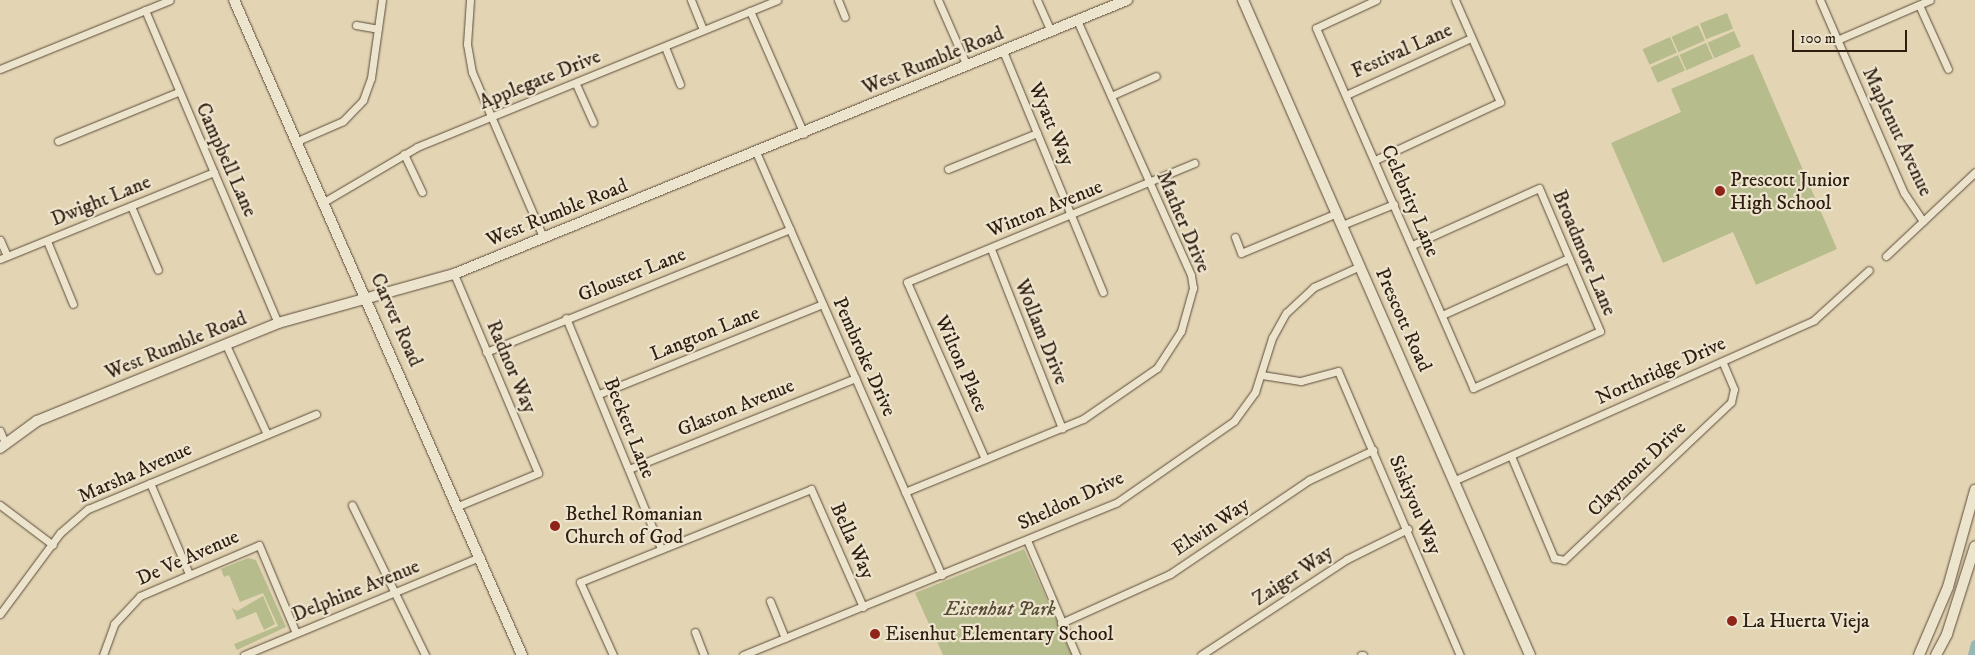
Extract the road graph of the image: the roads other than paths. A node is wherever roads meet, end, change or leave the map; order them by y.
1 (170, 0) edge
2 (234, 0) edge
3 (382, 0) edge
4 (470, 0) edge
5 (691, 0) edge
6 (777, 0) edge
7 (838, 0) edge
8 (938, 0) edge
9 (1037, 0) edge
10 (1127, 0) edge
11 (1243, 0) edge
12 (1376, 0) edge
13 (1455, 0) edge
14 (1820, 0) edge
15 (1930, 0) edge
16 (1919, 5) junction
17 (145, 10) junction
18 (750, 11) junction
19 (845, 17) dead end
20 (1077, 20) junction
21 (356, 25) dead end
22 (378, 29) junction
23 (704, 30) junction
24 (1051, 32) junction
25 (1472, 38) junction
26 (1837, 40) junction
27 (665, 47) junction
28 (1003, 51) junction
29 (967, 66) junction
30 (0, 69) edge
31 (1948, 69) dead end
32 (1156, 76) dead end
33 (576, 84) junction
34 (680, 84) dead end
35 (178, 92) junction
36 (1346, 94) junction
37 (1111, 96) junction
38 (491, 117) junction
39 (593, 122) dead end
40 (1037, 133) junction
41 (804, 134) junction
42 (58, 141) dead end
43 (294, 142) junction
44 (756, 152) junction
45 (404, 154) junction
46 (1375, 160) junction
47 (1194, 163) dead end
48 (948, 169) dead end
49 (214, 172) junction
50 (1975, 172) edge
51 (1149, 183) junction
52 (422, 192) dead end
53 (322, 203) junction
54 (1394, 204) junction
55 (131, 206) junction
56 (1337, 213) junction
57 (1072, 216) junction
58 (1923, 221) junction
59 (1342, 225) junction
60 (790, 229) junction
61 (543, 237) junction
62 (1235, 237) dead end
63 (0, 240) edge
64 (47, 241) junction
65 (1412, 245) junction
66 (991, 249) junction
67 (1886, 256) dead end
68 (4, 258) edge
69 (1569, 258) junction
70 (1360, 266) junction
71 (158, 270) dead end
72 (1869, 270) dead end
73 (454, 274) junction
74 (907, 282) joint
75 (1103, 292) dead end
76 (367, 297) junction
77 (73, 304) dead end
78 (823, 304) junction
79 (1442, 315) junction
80 (566, 318) junction
81 (278, 323) junction
82 (226, 345) junction
83 (486, 352) junction
84 (1722, 361) junction
85 (1262, 375) junction
86 (855, 378) junction
87 (1474, 388) joint
88 (598, 394) junction
89 (316, 414) dead end
90 (1062, 428) junction
91 (0, 431) edge
92 (267, 434) junction
93 (3, 446) edge
94 (1374, 450) junction
95 (1511, 456) junction
96 (985, 459) junction
97 (629, 469) junction
98 (1453, 481) junction
99 (150, 483) junction
100 (1975, 490) edge
101 (905, 492) junction
102 (0, 505) edge
103 (352, 505) dead end
104 (458, 506) junction
105 (1408, 529) junction
106 (1027, 540) junction
107 (53, 545) junction
108 (1975, 546) edge
109 (661, 549) junction
110 (1959, 549) junction
111 (480, 557) junction
112 (190, 574) junction
113 (942, 575) junction
114 (399, 593) junction
115 (770, 601) dead end
116 (863, 607) junction
117 (0, 614) edge
118 (1953, 615) junction
119 (1061, 623) junction
120 (695, 632) dead end
121 (296, 633) junction
122 (786, 638) junction
123 (1461, 654) edge
124 (103, 655) edge
125 (244, 655) edge
126 (425, 655) edge
127 (522, 655) edge
128 (612, 655) edge
129 (704, 655) edge
130 (743, 655) edge
131 (1076, 655) edge
132 (1201, 655) edge
133 (1530, 655) edge
134 (1919, 655) edge
135 (1936, 655) edge

1 - 17 street
2 - 43 street, Carver Road
3 - 22 street
4 - 38 street
5 - 23 street
6 - 18 street, Applegate Drive
7 - 19 street
8 - 29 street
9 - 24 street
10 - 20 street, West Rumble Road
11 - 56 street, Prescott Road
12 - 36 street, Celebrity Lane
13 - 25 street
14 - 26 street, Maplenut Avenue
15 - 16 street
16 - 26 street
16 - 31 street
17 - 30 street
17 - 35 street, Campbell Lane
18 - 23 street, Applegate Drive
18 - 41 street
20 - 24 street, West Rumble Road
20 - 37 street, Mather Drive
21 - 22 street
22 - 43 street
23 - 27 street, Applegate Drive
24 - 28 street, West Rumble Road
25 - 36 street, Festival Lane
25 - 46 street
26 - 58 street, Maplenut Avenue
27 - 33 street, Applegate Drive
27 - 34 street
28 - 29 street, West Rumble Road
28 - 40 street, Wyatt Way
29 - 41 street, West Rumble Road
32 - 37 street
33 - 38 street, Applegate Drive
33 - 39 street
35 - 42 street
35 - 49 street, Campbell Lane
36 - 46 street, Celebrity Lane
37 - 51 street, Mather Drive
38 - 45 street, Applegate Drive
38 - 61 street
40 - 48 street
40 - 57 street, Wyatt Way
41 - 44 street, West Rumble Road
43 - 53 street, Carver Road
44 - 60 street, Pembroke Drive
44 - 61 street, West Rumble Road
45 - 52 street
45 - 53 street, Applegate Drive
46 - 54 street, Celebrity Lane
47 - 51 street, Winton Avenue
49 - 55 street, Dwight Lane
49 - 81 street, Campbell Lane
50 - 58 street
51 - 57 street, Winton Avenue
51 - 90 street, Mather Drive
53 - 76 street, Carver Road
54 - 59 street
54 - 65 street, Celebrity Lane
55 - 64 street, Dwight Lane
55 - 71 street
56 - 59 street, Prescott Road
56 - 62 street
57 - 66 street, Winton Avenue
57 - 75 street, Wyatt Way
58 - 67 street
59 - 70 street, Prescott Road
60 - 78 street, Pembroke Drive
60 - 80 street, Glouster Lane
61 - 73 street, West Rumble Road
63 - 68 street
64 - 68 street, Dwight Lane
64 - 77 street
65 - 69 street, Broadmore Lane
65 - 79 street, Celebrity Lane
66 - 74 street, Winton Avenue
66 - 90 street, Wollam Drive
69 - 79 street
69 - 87 street, Broadmore Lane
70 - 85 street, Sheldon Drive
70 - 98 street, Prescott Road
72 - 84 street, Northridge Drive
73 - 76 street, West Rumble Road
73 - 83 street, Radnor Way
74 - 96 street, Wilton Place
76 - 81 street, West Rumble Road
76 - 104 street, Carver Road
78 - 86 street, Pembroke Drive
78 - 88 street, Langton Lane
79 - 87 street, Celebrity Lane
80 - 83 street, Glouster Lane
80 - 88 street, Beckett Lane
81 - 82 street, West Rumble Road
82 - 92 street
82 - 93 street, West Rumble Road
83 - 104 street, Radnor Way
84 - 95 street, Northridge Drive
84 - 95 street, Claymont Drive
85 - 94 street, Siskiyou Way
85 - 106 street, Sheldon Drive
86 - 97 street, Glaston Avenue
86 - 101 street, Pembroke Drive
88 - 97 street, Beckett Lane
89 - 92 street, Marsha Avenue
90 - 96 street, Mather Drive
91 - 93 street
92 - 99 street, Marsha Avenue
94 - 105 street, Siskiyou Way
94 - 119 street, Elwin Way
95 - 98 street, Northridge Drive
96 - 101 street, Mather Drive
97 - 109 street, Beckett Lane
98 - 133 street, Prescott Road
99 - 107 street, Marsha Avenue
99 - 112 street
100 - 110 street
101 - 113 street, Pembroke Drive
102 - 107 street
103 - 114 street
104 - 111 street, Carver Road
105 - 123 street, Siskiyou Way
105 - 132 street, Zaiger Way
106 - 113 street, Sheldon Drive
106 - 119 street
107 - 117 street, Marsha Avenue
108 - 118 street
109 - 116 street, Bella Way
109 - 128 street
110 - 118 street
110 - 134 street
111 - 114 street, Delphine Avenue
111 - 127 street, Carver Road
112 - 121 street, De Ve Avenue
112 - 124 street, De Ve Avenue
113 - 116 street, Sheldon Drive
114 - 121 street, Delphine Avenue
114 - 126 street
115 - 122 street
116 - 122 street, Sheldon Drive
118 - 135 street
119 - 131 street
120 - 129 street
121 - 125 street, Delphine Avenue
122 - 130 street, Sheldon Drive

